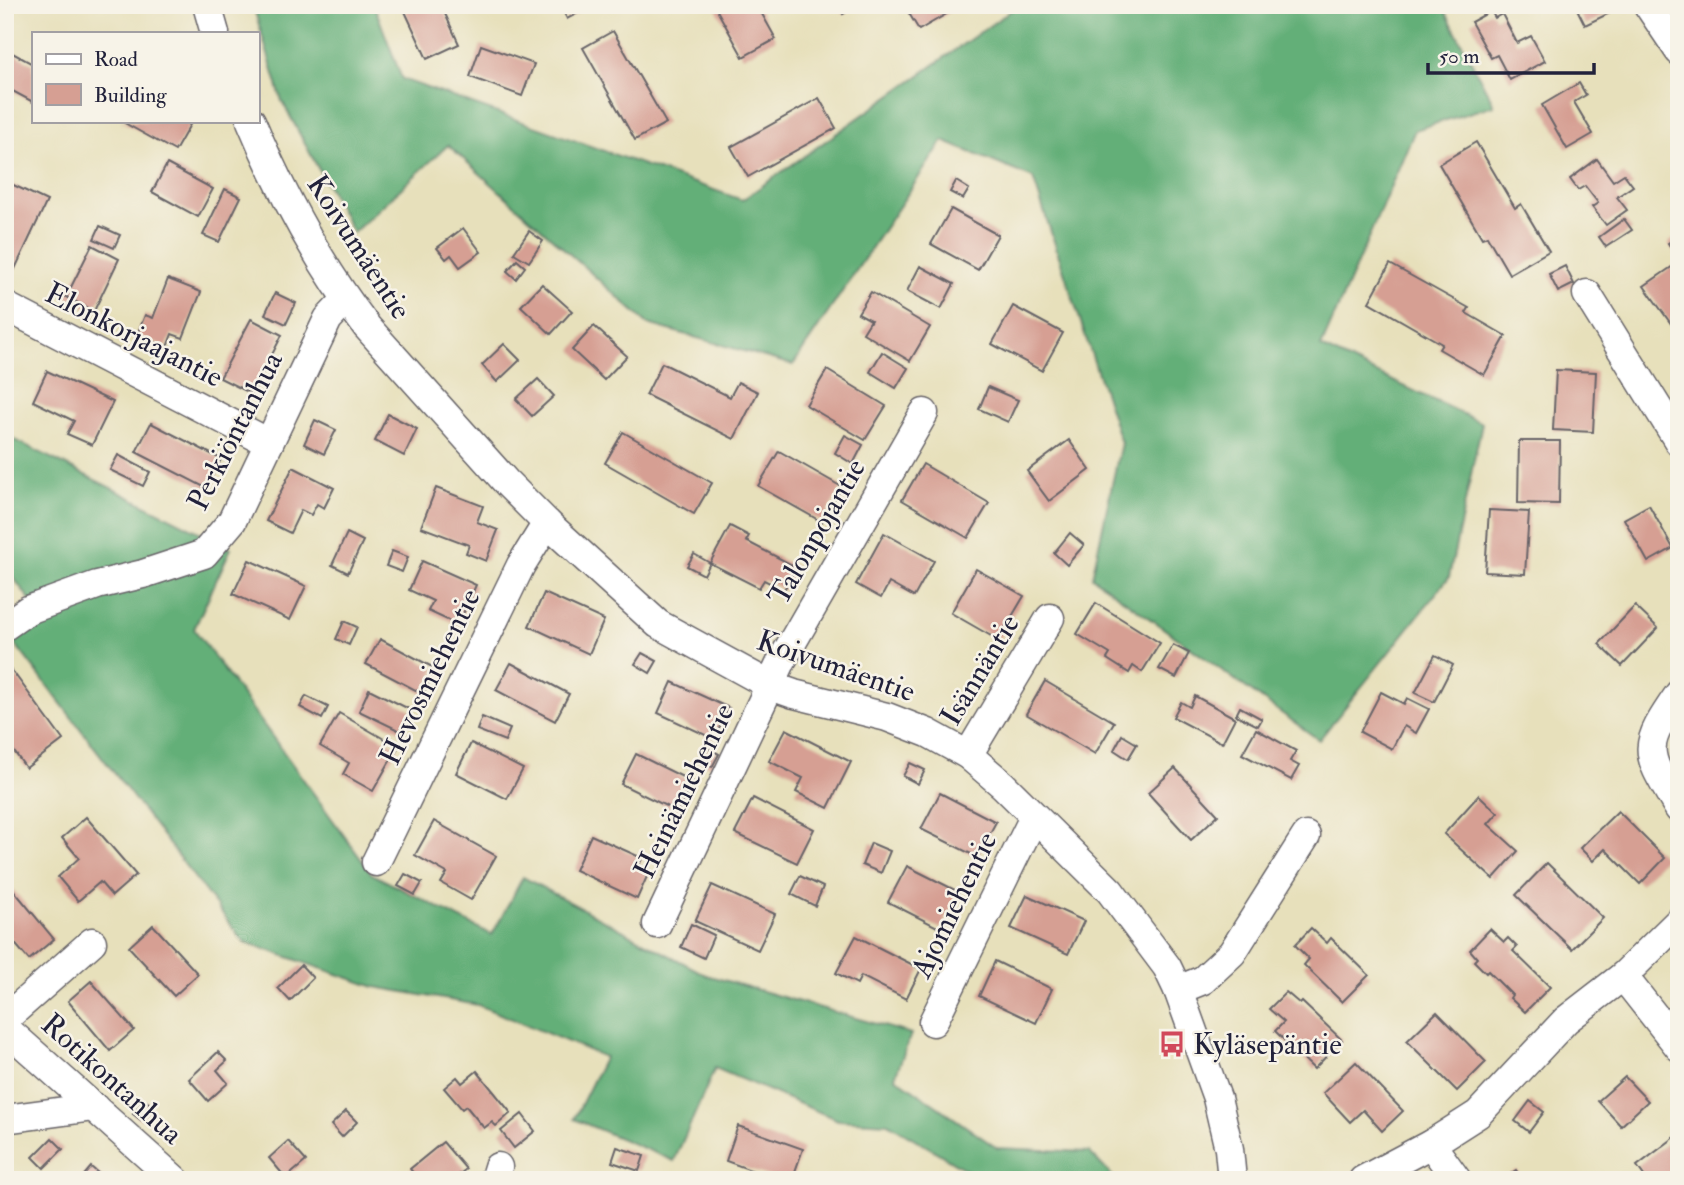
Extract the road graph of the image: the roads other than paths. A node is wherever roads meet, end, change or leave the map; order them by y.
1 (207, 5) edge
2 (1648, 5) edge
3 (215, 32) edge
4 (1679, 51) edge
5 (251, 122) edge
6 (1587, 294) dead end
7 (346, 299) junction
8 (5, 306) edge
9 (924, 413) dead end
10 (1679, 442) edge
11 (268, 443) junction
12 (547, 523) junction
13 (1050, 618) dead end
14 (5, 626) edge
15 (771, 686) junction
16 (1679, 694) edge
17 (968, 755) junction
18 (1679, 808) edge
19 (1034, 817) junction
20 (1306, 836) dead end
21 (376, 862) dead end
22 (1679, 921) edge
23 (657, 924) dead end
24 (92, 942) dead end
25 (1623, 976) junction
26 (1178, 990) junction
27 (5, 1019) edge
28 (933, 1022) dead end
29 (5, 1028) edge
30 (1679, 1047) edge
31 (94, 1107) junction
32 (5, 1119) edge
33 (1431, 1144) junction
34 (175, 1180) edge
35 (1232, 1180) edge
36 (1363, 1180) edge
37 (1457, 1180) edge

1 - 3 street
2 - 4 street
5 - 7 street, Koivumäentie
6 - 10 street
7 - 11 street, Perkiöntanhua
7 - 12 street, Koivumäentie
8 - 11 street, Elonkorjaajantie
9 - 15 street, Talonpojantie
11 - 14 street, Perkiöntanhua
12 - 15 street, Koivumäentie
12 - 21 street, Hevosmiehentie
13 - 17 street, Isännäntie
15 - 17 street, Koivumäentie
15 - 23 street, Heinämiehentie
16 - 18 street
17 - 19 street, Koivumäentie
19 - 26 street, Koivumäentie
19 - 28 street, Ajomiehentie
20 - 26 street
22 - 25 street
24 - 27 street
25 - 30 street
25 - 33 street
26 - 35 street, Koivumäentie
29 - 31 street, Rotikontanhua
31 - 32 street
31 - 34 street, Rotikontanhua
33 - 36 street
33 - 37 street

